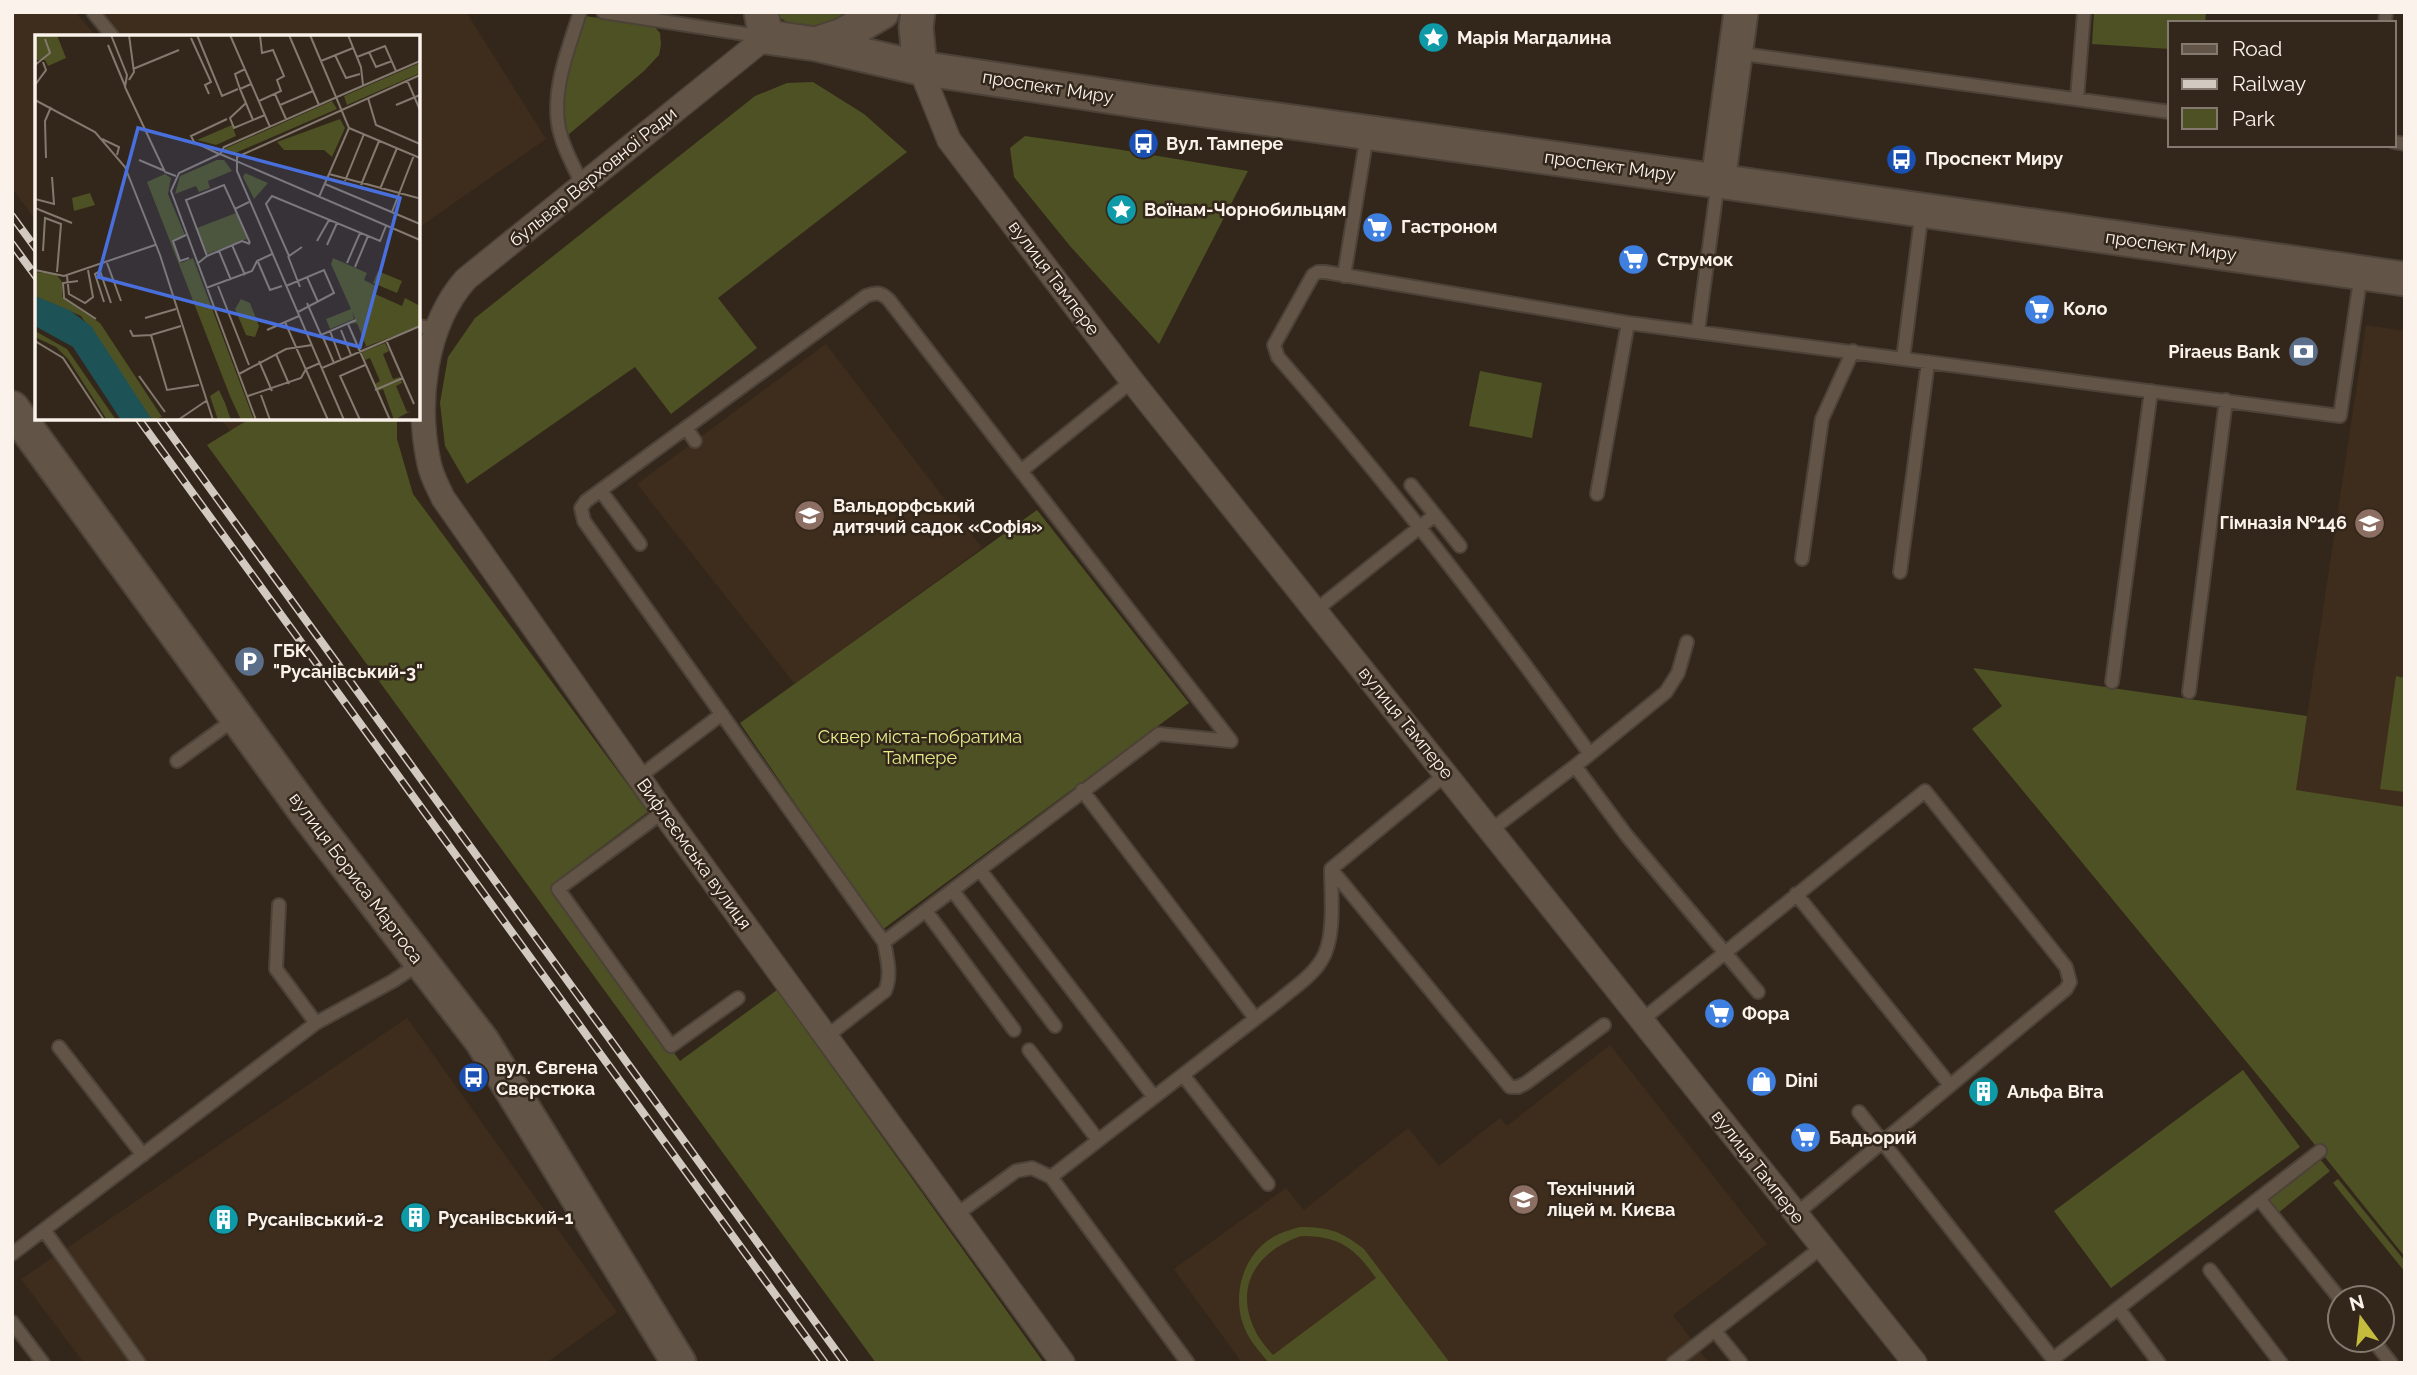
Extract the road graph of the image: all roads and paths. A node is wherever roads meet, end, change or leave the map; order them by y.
1 (93, 12) edge
2 (580, 12) edge
3 (603, 12) edge
4 (882, 12) edge
5 (918, 12) edge
6 (1741, 12) edge
7 (2084, 12) edge
8 (763, 25) edge
9 (111, 35) edge
10 (816, 44) junction
11 (1736, 53) junction
12 (920, 68) junction
13 (2077, 99) junction
14 (2168, 112) edge
15 (1368, 132) junction
16 (1718, 180) junction
17 (582, 184) junction
18 (1922, 211) junction
19 (2361, 273) junction
20 (1344, 276) junction
21 (2405, 279) edge
22 (1628, 323) junction
23 (428, 328) edge
24 (1698, 331) junction
25 (1853, 351) junction
26 (1903, 359) junction
27 (1928, 362) junction
28 (1132, 381) junction
29 (2151, 391) junction
30 (2226, 400) junction
31 (12, 408) edge
32 (687, 429) junction
33 (695, 441) dead end
34 (1021, 471) junction
35 (1411, 485) dead end
36 (601, 491) junction
37 (1597, 494) dead end
38 (1435, 515) junction
39 (640, 544) dead end
40 (1460, 547) dead end
41 (1802, 559) dead end
42 (1900, 572) dead end
43 (1316, 610) junction
44 (1687, 642) dead end
45 (2112, 682) dead end
46 (2189, 692) dead end
47 (722, 714) junction
48 (237, 717) junction
49 (1590, 754) junction
50 (177, 761) dead end
51 (1575, 766) junction
52 (1446, 774) junction
53 (639, 778) junction
54 (1082, 790) junction
55 (663, 812) junction
56 (1491, 830) junction
57 (1331, 869) junction
58 (980, 870) junction
59 (953, 891) junction
60 (1796, 894) junction
61 (279, 905) dead end
62 (926, 911) junction
63 (884, 942) junction
64 (1725, 952) junction
65 (419, 962) junction
66 (1758, 992) dead end
67 (738, 998) dead end
68 (1255, 1018) junction
69 (1642, 1020) junction
70 (316, 1023) junction
71 (1604, 1025) dead end
72 (1055, 1026) dead end
73 (1014, 1030) dead end
74 (826, 1037) junction
75 (59, 1047) dead end
76 (1029, 1050) dead end
77 (1183, 1074) junction
78 (1950, 1085) junction
79 (1154, 1097) junction
80 (1859, 1112) dead end
81 (1098, 1140) junction
82 (1883, 1141) junction
83 (2320, 1152) dead end
84 (144, 1155) junction
85 (1051, 1177) junction
86 (1268, 1184) dead end
87 (2260, 1200) junction
88 (957, 1214) junction
89 (1796, 1214) junction
90 (44, 1230) junction
91 (1822, 1247) junction
92 (12, 1254) edge
93 (2210, 1270) dead end
94 (2328, 1284) edge
95 (2118, 1308) junction
96 (12, 1322) edge
97 (1715, 1331) junction
98 (2063, 1359) edge
99 (43, 1363) edge
100 (139, 1363) edge
101 (679, 1363) edge
102 (1063, 1363) edge
103 (1188, 1363) edge
104 (1673, 1363) edge
105 (1741, 1363) edge
106 (1915, 1363) edge
107 (2159, 1363) edge
108 (2281, 1363) edge

1 - 9 lane
2 - 17 lane
3 - 8 lane
4 - 10 main road
5 - 12 main road
6 - 11 main road
7 - 13 lane
8 - 10 main road
8 - 17 street, бульвар Верховної Ради
10 - 12 main road, проспект Миру
11 - 13 lane
11 - 16 main road
12 - 15 main road, проспект Миру
12 - 28 street, вулиця Тампере
13 - 14 lane
15 - 16 main road, проспект Миру
15 - 20 lane
16 - 18 main road, проспект Миру
16 - 24 lane
17 - 23 street, бульвар Верховної Ради
18 - 19 main road, проспект Миру
18 - 26 lane
19 - 21 main road, проспект Миру
19 - 30 lane
20 - 22 lane
20 - 49 lane
22 - 24 lane
22 - 37 lane
23 - 53 street, Вифлеємська вулиця
24 - 25 lane
25 - 26 lane
25 - 41 lane
26 - 27 lane
27 - 29 lane
27 - 42 lane
28 - 34 lane
28 - 43 street, вулиця Тампере
29 - 30 lane
29 - 45 lane
30 - 46 lane
31 - 48 main road, вулиця Бориса Мартоса
32 - 33 lane
32 - 34 lane
32 - 36 lane
34 - 54 lane
35 - 38 lane
36 - 39 lane
36 - 47 lane
38 - 40 lane
38 - 43 lane
43 - 52 street, вулиця Тампере
44 - 49 lane
47 - 53 lane
47 - 63 lane
48 - 50 lane
48 - 65 main road, вулиця Бориса Мартоса
49 - 51 lane
51 - 56 lane
51 - 64 lane
52 - 56 street, вулиця Тампере
52 - 57 lane
53 - 55 street, Вифлеємська вулиця
54 - 58 lane
54 - 68 lane
55 - 67 lane
55 - 74 street, Вифлеємська вулиця
56 - 69 street, вулиця Тампере
57 - 68 lane
57 - 71 lane
58 - 59 lane
58 - 79 lane
59 - 62 lane
59 - 72 lane
60 - 64 lane
60 - 78 lane
60 - 78 lane
61 - 70 lane
62 - 63 lane
62 - 73 lane
63 - 74 lane
64 - 66 lane
64 - 69 lane
65 - 70 lane
65 - 101 main road, вулиця Бориса Мартоса
68 - 77 lane
69 - 89 street, вулиця Тампере
70 - 84 lane
74 - 88 street, Вифлеємська вулиця
75 - 84 lane
76 - 81 lane
77 - 79 lane
77 - 86 lane
78 - 82 lane
79 - 81 lane
80 - 82 lane
81 - 85 lane
82 - 89 lane
82 - 98 lane
83 - 87 lane
84 - 90 lane
85 - 88 lane
85 - 103 lane
87 - 94 lane
87 - 95 lane
88 - 102 street, Вифлеємська вулиця
89 - 91 street, вулиця Тампере
90 - 92 lane
90 - 100 lane
91 - 97 lane
91 - 106 street, вулиця Тампере
93 - 108 lane
95 - 98 lane
95 - 107 lane
96 - 99 lane
97 - 104 lane
97 - 105 lane

